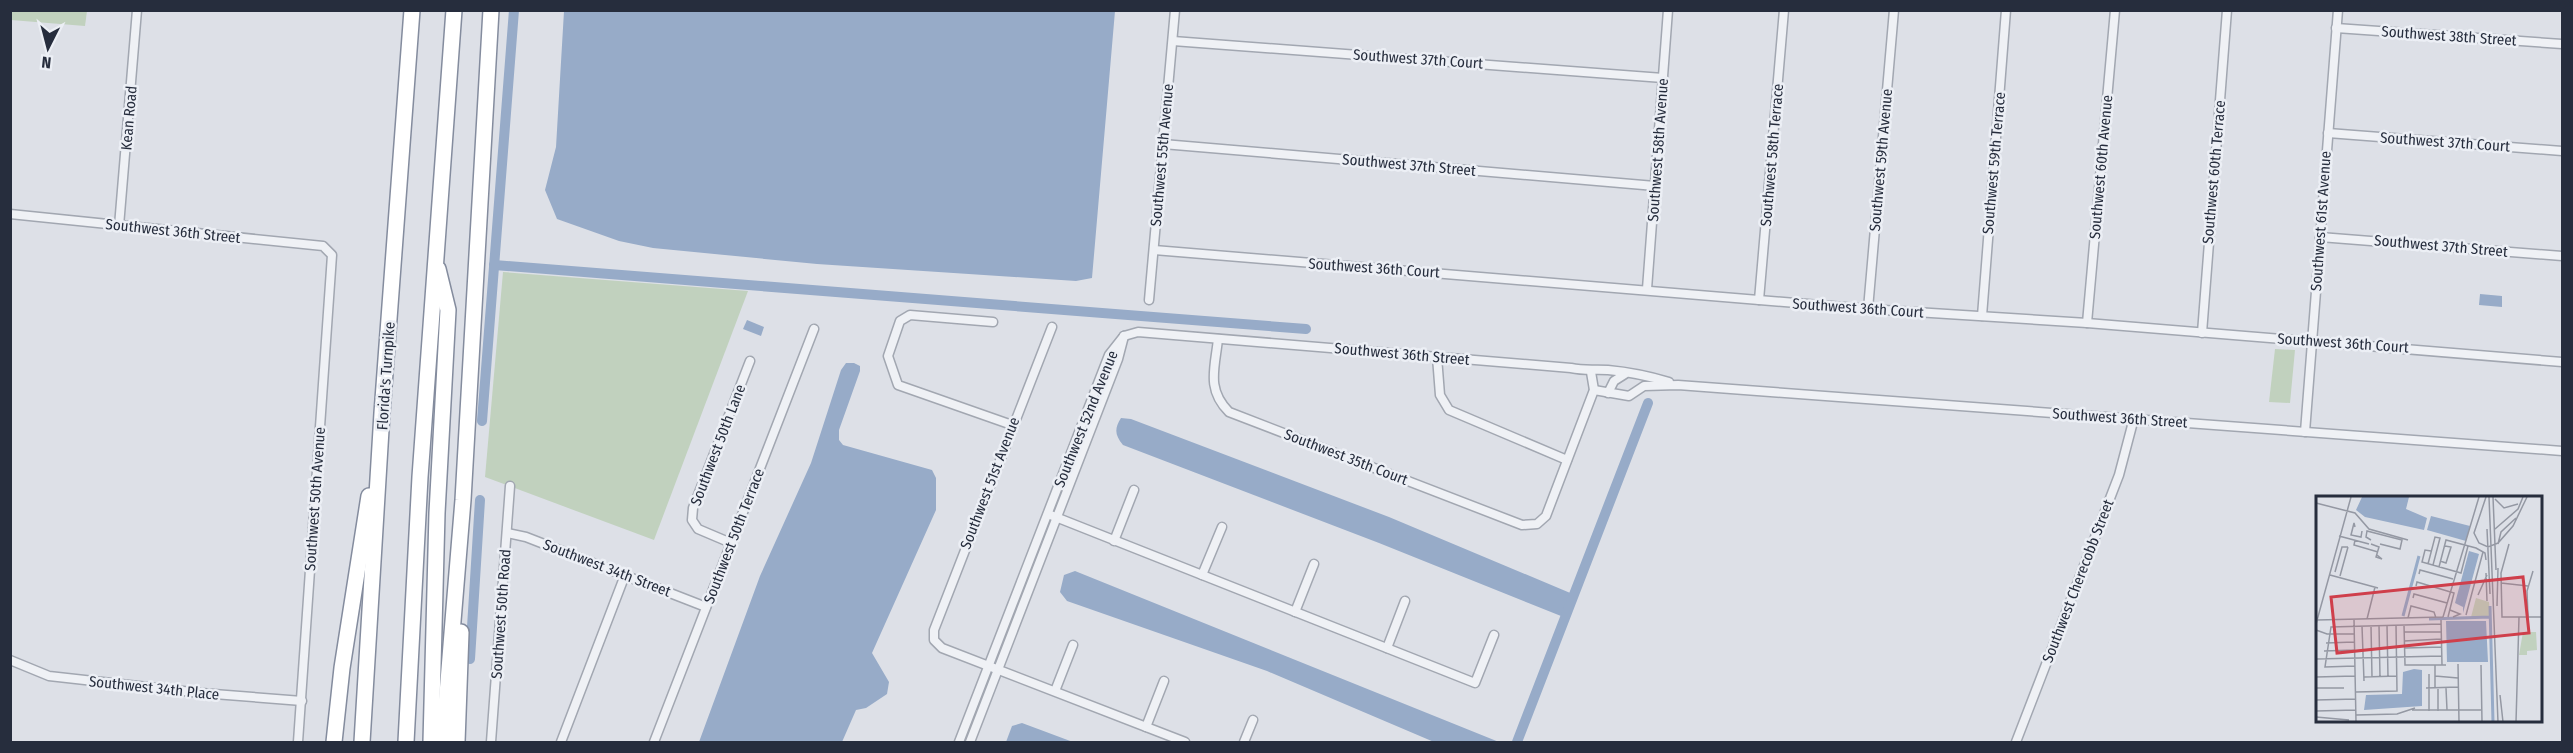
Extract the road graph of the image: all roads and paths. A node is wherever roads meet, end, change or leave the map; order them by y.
1 (137, 10) edge
2 (412, 10) edge
3 (454, 10) edge
4 (491, 10) edge
5 (1175, 10) edge
6 (1668, 10) edge
7 (1784, 10) edge
8 (1894, 10) edge
9 (2006, 10) edge
10 (2115, 10) edge
11 (2227, 10) edge
12 (2338, 10) edge
13 (2336, 28) junction
14 (1173, 41) junction
15 (2562, 44) edge
16 (1663, 78) junction
17 (2328, 133) junction
18 (1163, 144) junction
19 (2562, 151) edge
20 (1655, 186) junction
21 (10, 214) edge
22 (119, 225) junction
23 (2320, 237) junction
24 (1154, 250) junction
25 (435, 254) junction
26 (332, 255) joint
27 (2562, 256) edge
28 (1647, 289) junction
29 (1149, 300) dead end
30 (1759, 300) junction
31 (1868, 309) junction
32 (1982, 316) junction
33 (993, 322) dead end
34 (2087, 322) junction
35 (1052, 327) dead end
36 (814, 329) dead end
37 (2202, 333) junction
38 (1124, 336) junction
39 (1218, 339) junction
40 (2312, 341) junction
41 (1437, 357) junction
42 (750, 361) dead end
43 (2562, 362) edge
44 (1591, 372) junction
45 (1626, 374) junction
46 (1678, 385) junction
47 (1594, 390) junction
48 (1608, 393) junction
49 (382, 413) junction
50 (2134, 418) junction
51 (1012, 425) junction
52 (2305, 432) junction
53 (2562, 451) edge
54 (1567, 460) junction
55 (510, 486) dead end
56 (1134, 490) dead end
57 (463, 500) junction
58 (1048, 514) junction
59 (1057, 518) junction
60 (1222, 527) dead end
61 (507, 533) junction
62 (1114, 541) junction
63 (731, 543) junction
64 (1314, 564) dead end
65 (626, 575) junction
66 (1202, 575) junction
67 (1405, 601) dead end
68 (706, 607) junction
69 (1294, 612) junction
70 (1494, 634) dead end
71 (1073, 645) dead end
72 (1387, 648) junction
73 (10, 660) edge
74 (989, 665) junction
75 (998, 669) junction
76 (1164, 681) dead end
77 (1055, 691) junction
78 (302, 701) junction
79 (1253, 720) dead end
80 (1146, 727) junction
81 (298, 742) edge
82 (334, 742) edge
83 (362, 742) edge
84 (406, 742) edge
85 (431, 742) edge
86 (443, 742) edge
87 (457, 742) edge
88 (491, 742) edge
89 (561, 742) edge
90 (654, 742) edge
91 (959, 742) edge
92 (970, 742) edge
93 (1185, 742) edge
94 (1244, 742) edge
95 (2016, 742) edge

1 - 22 street, Kean Road
2 - 49 highway, Florida's Turnpike
3 - 25 highway
4 - 57 highway
5 - 14 street, Southwest 55th Avenue
6 - 16 street, Southwest 58th Avenue
7 - 30 street, Southwest 58th Terrace
8 - 31 street, Southwest 59th Avenue
9 - 32 street, Southwest 59th Terrace
10 - 34 street, Southwest 60th Avenue
11 - 37 street, Southwest 60th Terrace
12 - 13 street, Southwest 61st Avenue
13 - 15 street, Southwest 38th Street
13 - 17 street, Southwest 61st Avenue
14 - 16 street, Southwest 37th Court
14 - 18 street, Southwest 55th Avenue
16 - 20 street, Southwest 58th Avenue
17 - 19 street, Southwest 37th Court
17 - 23 street, Southwest 61st Avenue
18 - 20 street, Southwest 37th Street
18 - 24 street, Southwest 55th Avenue
20 - 28 street, Southwest 58th Avenue
21 - 22 street, Southwest 36th Street
22 - 26 street, Southwest 36th Street
23 - 27 street, Southwest 37th Street
23 - 40 street, Southwest 61st Avenue
24 - 28 street, Southwest 36th Court
24 - 29 street, Southwest 55th Avenue
25 - 84 highway
25 - 85 highway
26 - 78 street, Southwest 50th Avenue
28 - 30 street, Southwest 36th Court
30 - 31 street, Southwest 36th Court
31 - 32 street, Southwest 36th Court
32 - 34 street, Southwest 36th Court
33 - 51 street
34 - 37 street, Southwest 36th Court
35 - 51 street, Southwest 51st Avenue
36 - 63 street, Southwest 50th Terrace
37 - 40 street, Southwest 36th Court
38 - 39 street, Southwest 36th Street
38 - 58 street, Southwest 52nd Avenue
38 - 59 street, Southwest 52nd Avenue
39 - 41 street, Southwest 36th Street
39 - 54 street, Southwest 35th Court
40 - 43 street, Southwest 36th Court
40 - 52 street, Southwest 61st Avenue
41 - 44 street, Southwest 36th Street
41 - 54 street
42 - 63 street, Southwest 50th Lane
44 - 45 street, Southwest 36th Street
44 - 47 street
45 - 46 street, Southwest 36th Street
45 - 48 street
46 - 48 street, Southwest 36th Street
46 - 50 street, Southwest 36th Street
47 - 48 street, Southwest 36th Street
47 - 54 street
49 - 82 highway
49 - 83 highway, Florida's Turnpike
50 - 52 street, Southwest 36th Street
50 - 95 street, Southwest Cherecobb Street
51 - 74 street, Southwest 51st Avenue
52 - 53 street, Southwest 36th Street
55 - 61 street, Southwest 50th Road
56 - 62 street
57 - 86 highway
57 - 87 highway
58 - 59 street
58 - 74 street, Southwest 52nd Avenue
59 - 62 street
59 - 75 street, Southwest 52nd Avenue
60 - 66 street
61 - 65 street, Southwest 34th Street
61 - 88 street, Southwest 50th Road
62 - 66 street
63 - 68 street, Southwest 50th Terrace
64 - 69 street
65 - 68 street, Southwest 34th Street
65 - 89 street
66 - 69 street
67 - 72 street
68 - 90 street, Southwest 50th Terrace
69 - 72 street
70 - 72 street
71 - 77 street
73 - 78 street, Southwest 34th Place
74 - 75 street
74 - 91 street, Southwest 52nd Avenue
75 - 77 street
75 - 92 street, Southwest 52nd Avenue
76 - 80 street
77 - 80 street
78 - 81 street, Southwest 50th Avenue
79 - 94 street
80 - 93 street

